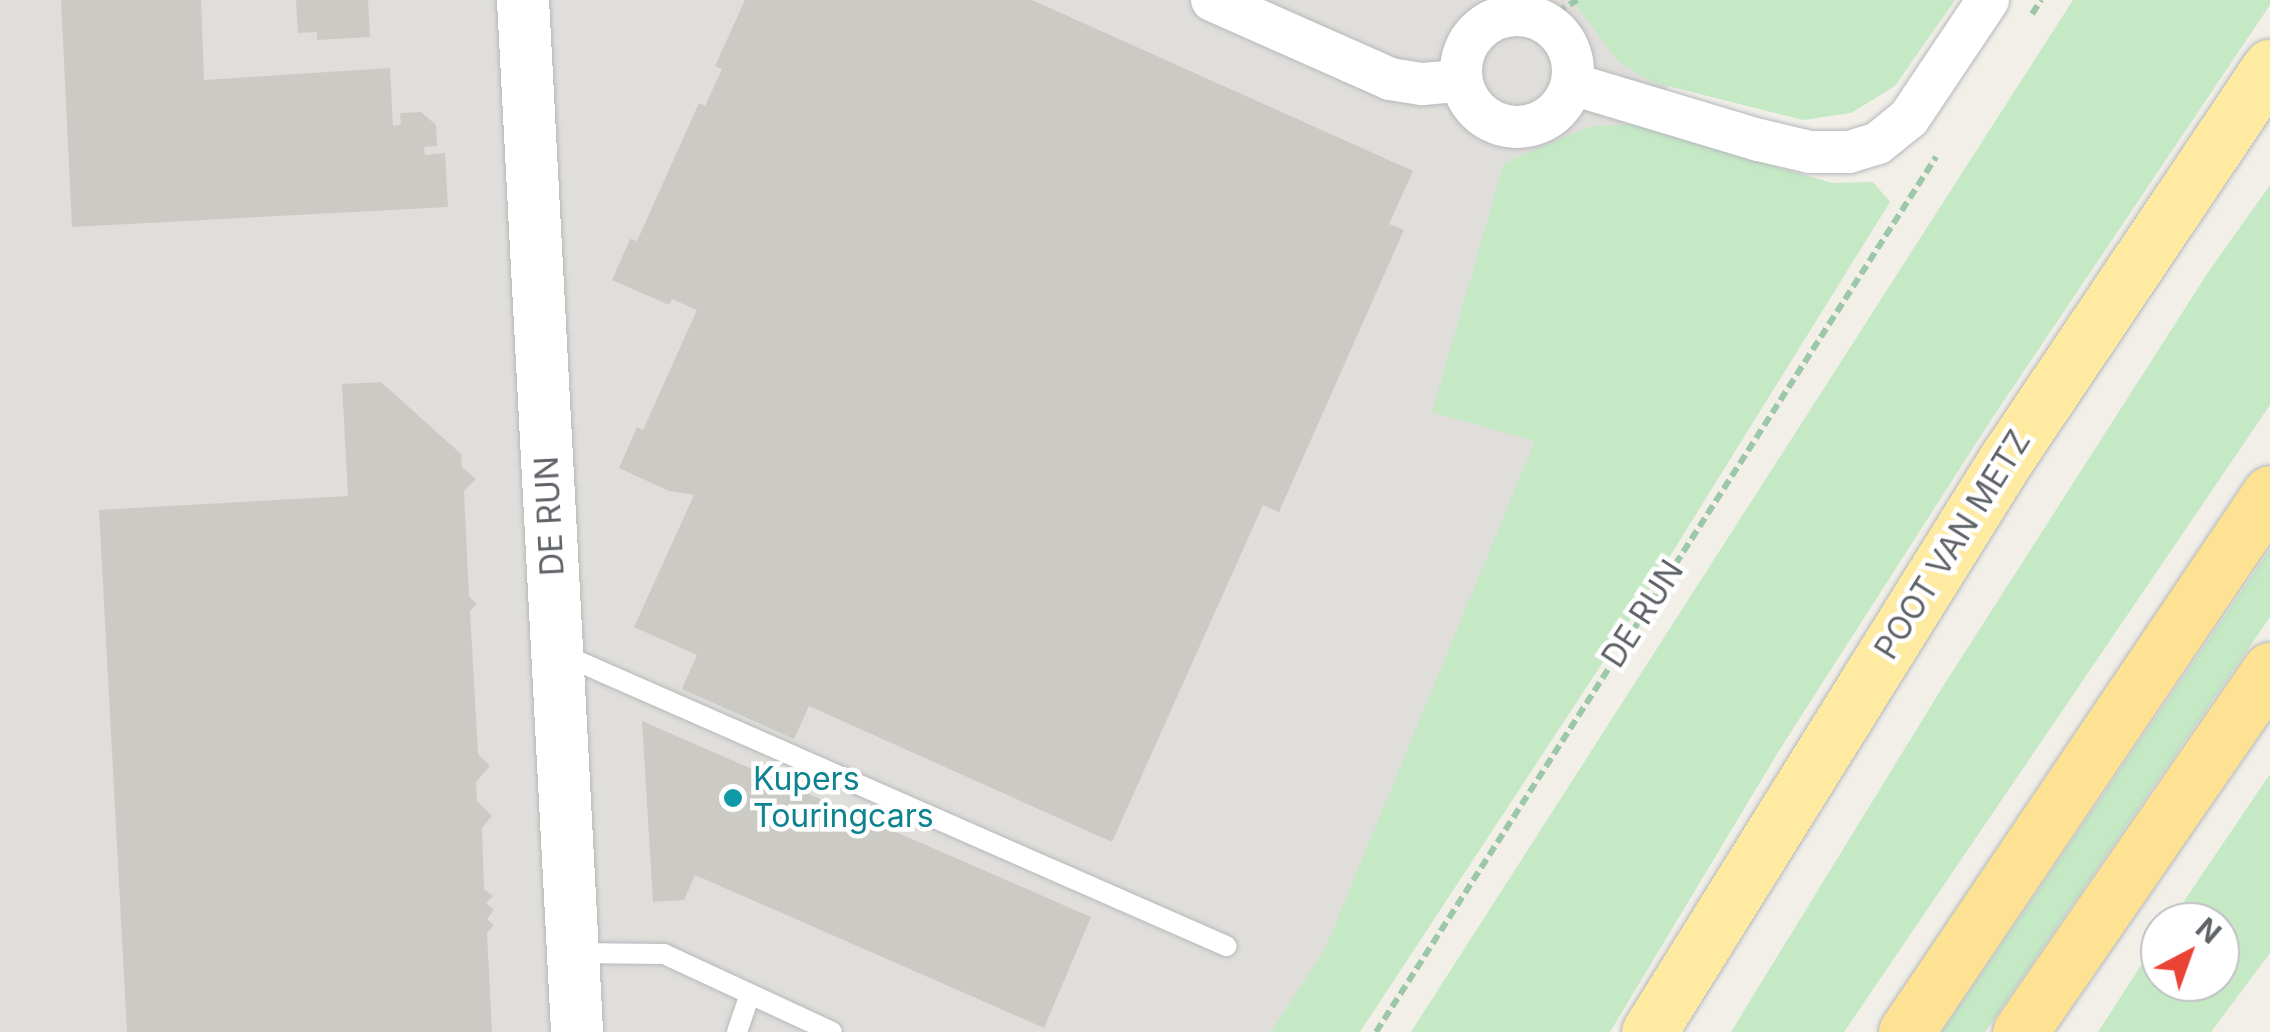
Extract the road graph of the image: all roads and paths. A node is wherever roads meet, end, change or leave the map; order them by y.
1 (523, 0) edge
2 (1212, 0) edge
3 (1988, 0) edge
4 (1561, 10) edge
5 (2270, 68) edge
6 (1461, 81) junction
7 (1572, 84) junction
8 (1911, 195) dead end
9 (2270, 493) edge
10 (557, 653) junction
11 (2270, 670) edge
12 (1226, 946) dead end
13 (572, 953) junction
14 (750, 994) junction
15 (576, 1032) edge
16 (736, 1032) edge
17 (832, 1032) edge
18 (1376, 1032) edge
19 (1649, 1032) edge
20 (1906, 1032) edge
21 (2020, 1032) edge

1 - 10 street, DE RUN
2 - 6 street
3 - 7 street
4 - 6 street
4 - 7 street
5 - 19 highway, POOT VAN METZ
6 - 7 street
8 - 18 path, DE RUN
9 - 20 highway
10 - 12 lane
10 - 13 street, DE RUN
11 - 21 highway
13 - 14 lane
13 - 15 street, DE RUN
14 - 16 lane
14 - 17 lane

